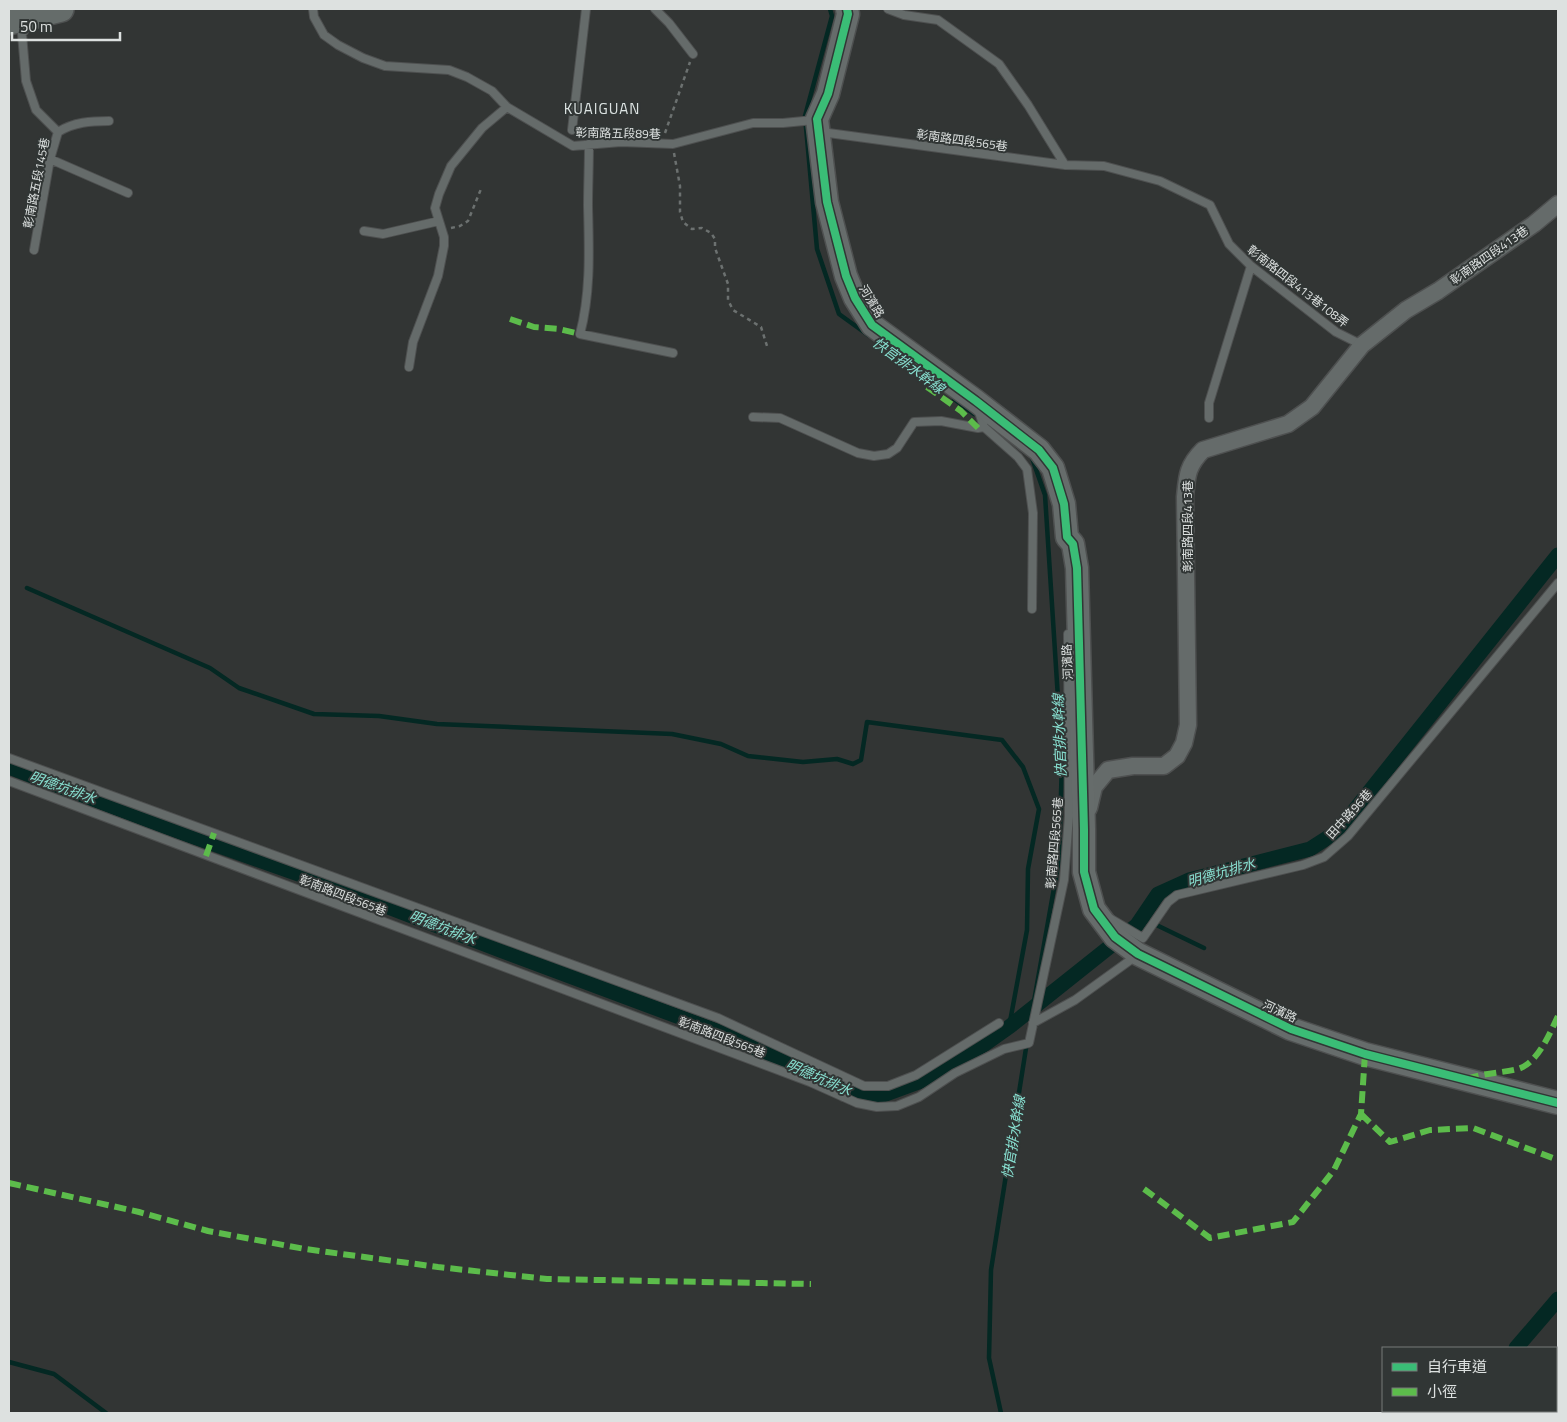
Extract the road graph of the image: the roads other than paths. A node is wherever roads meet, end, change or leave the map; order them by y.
1 (61, 9) edge
2 (313, 9) edge
3 (586, 9) edge
4 (655, 9) edge
5 (847, 9) edge
6 (888, 9) edge
7 (34, 12) edge
8 (9, 22) edge
9 (693, 54) road end
10 (507, 107) junction
11 (109, 121) dead end
12 (818, 125) junction
13 (572, 130) dead end
14 (58, 132) junction
15 (590, 144) junction
16 (50, 159) junction
17 (1065, 165) junction
18 (1104, 166) joint
19 (128, 193) dead end
20 (1558, 204) edge
21 (439, 221) junction
22 (364, 230) dead end
23 (34, 250) dead end
24 (1251, 266) junction
25 (1362, 345) junction
26 (673, 353) dead end
27 (409, 367) dead end
28 (976, 401) junction
29 (752, 417) dead end
30 (1210, 418) dead end
31 (984, 427) junction
32 (1558, 583) edge
33 (1032, 609) dead end
34 (1068, 622) dead end
35 (9, 758) edge
36 (9, 781) edge
37 (1084, 830) junction
38 (1094, 909) junction
39 (1138, 954) junction
40 (999, 1023) dead end
41 (1033, 1023) junction
42 (851, 1080) junction
43 (843, 1096) junction
44 (1558, 1103) edge

1 - 7 main road
2 - 10 lane, 彰南路五段89巷
3 - 13 lane
4 - 9 lane
5 - 12 street
6 - 17 lane
7 - 8 main road
7 - 14 lane, 彰南路五段145巷
10 - 15 lane, 彰南路五段89巷
10 - 21 lane
11 - 14 lane
12 - 15 lane, 彰南路五段89巷
12 - 17 lane, 彰南路四段565巷
12 - 28 street, 河濱路
14 - 16 lane, 彰南路五段145巷
15 - 26 lane
16 - 19 lane
16 - 23 lane, 彰南路五段145巷
17 - 18 lane, 彰南路四段565巷
18 - 24 lane, 彰南路四段413巷108弄
20 - 25 street, 彰南路四段413巷
21 - 22 lane
21 - 27 lane
24 - 25 lane, 彰南路四段413巷108弄
24 - 30 lane
25 - 37 street, 彰南路四段413巷
28 - 31 lane
28 - 37 street, 河濱路
29 - 31 lane
31 - 33 lane
32 - 38 lane, 田中路96巷
34 - 41 lane, 彰南路四段565巷
35 - 42 lane
36 - 43 lane, 彰南路四段565巷
37 - 38 street, 河濱路
38 - 39 street, 河濱路
39 - 41 lane
39 - 44 street, 河濱路
40 - 42 lane
41 - 43 lane, 彰南路四段565巷
42 - 43 lane

